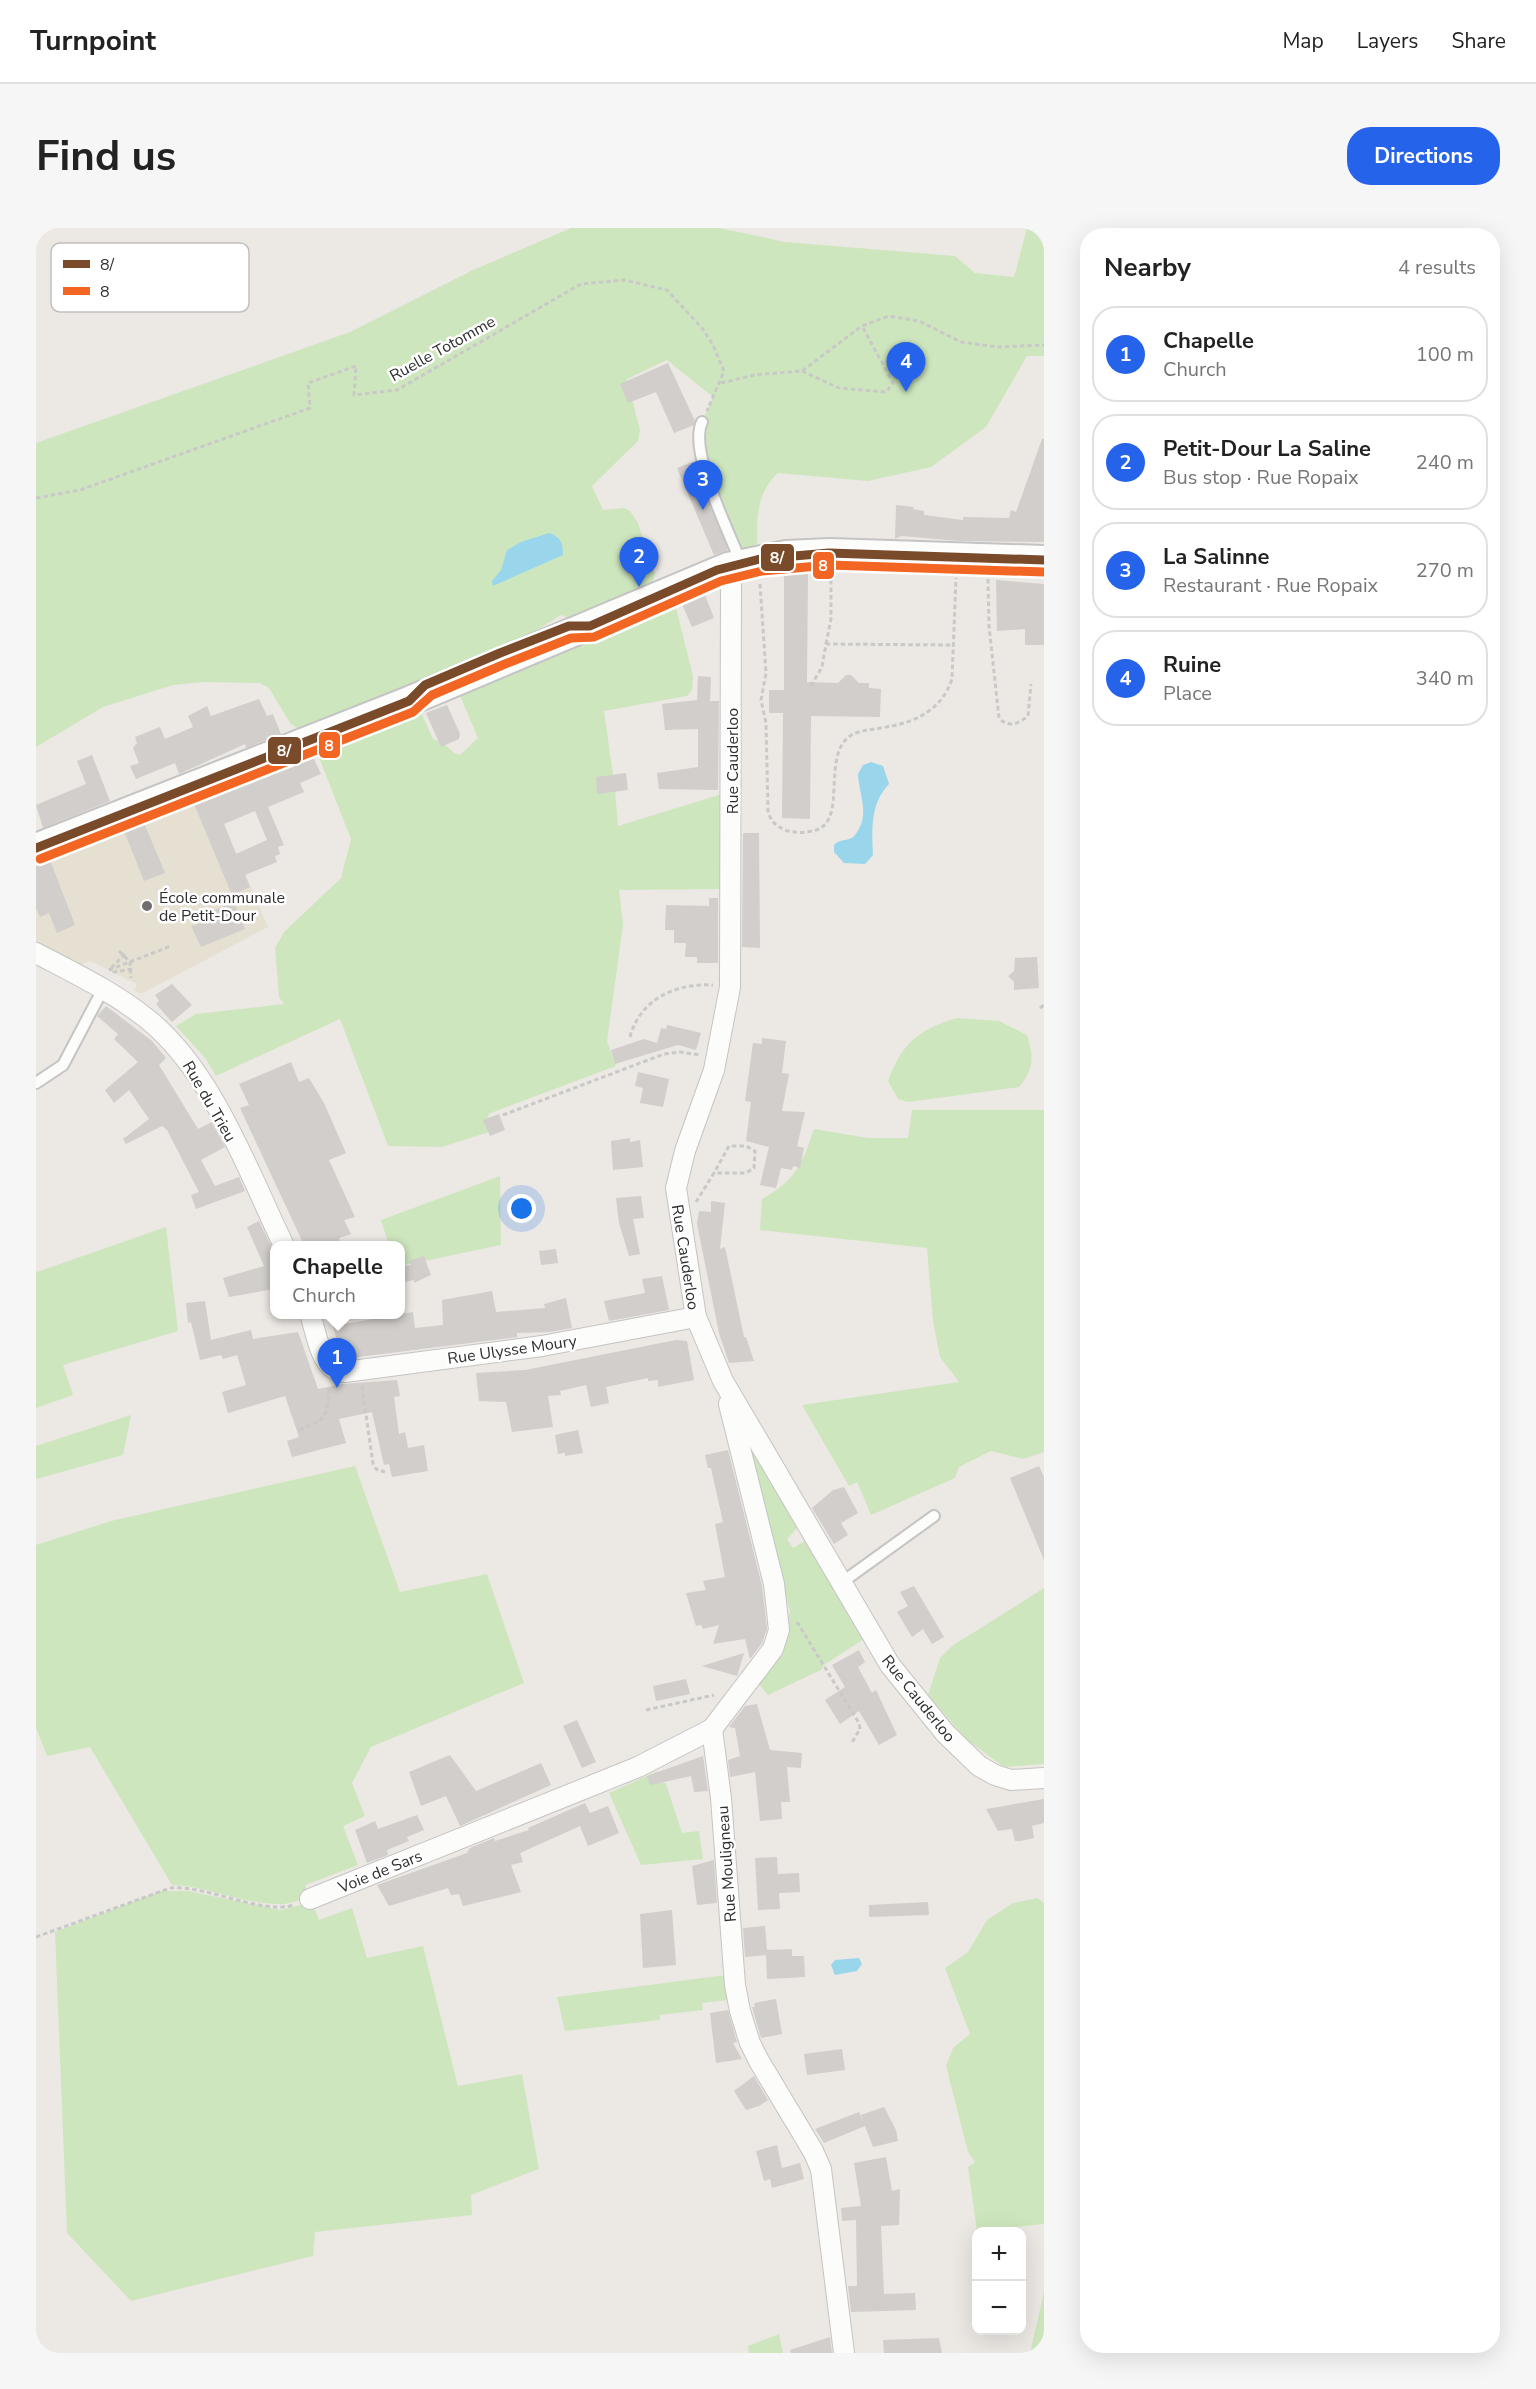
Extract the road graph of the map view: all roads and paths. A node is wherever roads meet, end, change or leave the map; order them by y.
1 (862, 326) junction
2 (1044, 345) edge
3 (802, 371) junction
4 (721, 383) junction
5 (702, 422) joint
6 (36, 498) edge
7 (830, 553) junction
8 (956, 558) junction
9 (989, 559) junction
10 (1044, 560) edge
11 (743, 563) junction
12 (826, 644) junction
13 (954, 645) junction
14 (1031, 684) dead end
15 (811, 686) dead end
16 (36, 848) edge
17 (171, 946) dead end
18 (119, 951) dead end
19 (36, 953) edge
20 (125, 954) junction
21 (130, 962) junction
22 (132, 969) junction
23 (108, 976) junction
24 (131, 978) dead end
25 (730, 987) junction
26 (1044, 1005) edge
27 (1040, 1008) dead end
28 (630, 1036) dead end
29 (716, 1059) junction
30 (36, 1083) edge
31 (503, 1115) dead end
32 (714, 1173) junction
33 (694, 1205) dead end
34 (282, 1241) edge
35 (696, 1317) junction
36 (312, 1319) edge
37 (331, 1368) junction
38 (359, 1370) junction
39 (723, 1380) junction
40 (299, 1430) dead end
41 (385, 1472) dead end
42 (934, 1516) dead end
43 (841, 1583) junction
44 (796, 1620) dead end
45 (734, 1700) junction
46 (646, 1710) dead end
47 (712, 1729) junction
48 (851, 1744) dead end
49 (1044, 1778) edge
50 (310, 1899) joint
51 (36, 1937) edge
52 (844, 2353) edge

1 - 2 path
1 - 3 path
1 - 3 path
3 - 4 path
4 - 5 path
4 - 6 path, Ruelle Totomme
5 - 11 lane
7 - 8 street
7 - 11 street
7 - 12 path
8 - 9 street
8 - 13 path
9 - 10 street
9 - 14 path
11 - 13 path
11 - 16 street
11 - 25 street, Rue Cauderloo
12 - 13 path
12 - 15 path
17 - 21 path
18 - 20 path
19 - 23 street, Rue du Trieu
20 - 21 path
20 - 23 path
21 - 22 path
21 - 23 path
22 - 23 path
22 - 24 path
23 - 30 lane
23 - 34 street, Rue du Trieu
25 - 28 path
25 - 29 street, Rue Cauderloo
26 - 27 path
29 - 31 path
29 - 35 street, Rue Cauderloo
32 - 32 path
32 - 33 path
35 - 38 street, Rue Ulysse Moury
35 - 39 street, Rue Cauderloo
36 - 37 street
37 - 38 street, Rue Ulysse Moury
37 - 40 path
38 - 41 path
39 - 43 street, Rue Cauderloo
39 - 45 street
42 - 43 lane
43 - 49 street, Rue Cauderloo
44 - 48 path
45 - 46 path
45 - 47 street
47 - 50 street, Voie de Sars
47 - 52 street, Rue Mouligneau
50 - 51 path

